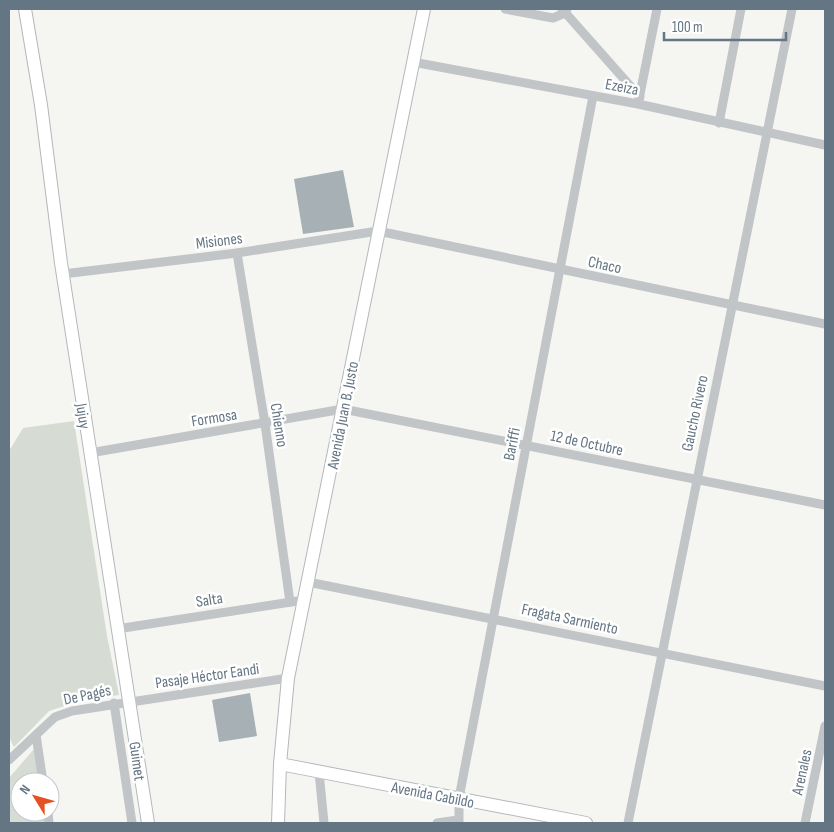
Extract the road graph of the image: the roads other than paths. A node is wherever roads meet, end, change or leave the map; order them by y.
1 (25, 9) edge
2 (424, 9) edge
3 (505, 9) edge
4 (657, 9) edge
5 (741, 9) edge
6 (792, 9) edge
7 (565, 10) edge
8 (413, 62) junction
9 (594, 96) junction
10 (639, 100) junction
11 (719, 123) junction
12 (767, 133) junction
13 (825, 145) edge
14 (378, 231) junction
15 (237, 253) junction
16 (560, 270) junction
17 (63, 274) junction
18 (733, 306) junction
19 (825, 324) edge
20 (343, 410) junction
21 (265, 424) junction
22 (527, 444) junction
23 (90, 453) junction
24 (696, 479) junction
25 (825, 505) edge
26 (308, 582) junction
27 (304, 600) junction
28 (290, 602) junction
29 (493, 618) junction
30 (118, 629) junction
31 (662, 652) junction
32 (288, 678) junction
33 (825, 686) edge
34 (129, 701) junction
35 (114, 703) junction
36 (825, 726) edge
37 (36, 734) junction
38 (9, 760) edge
39 (280, 764) junction
40 (42, 772) edge
41 (319, 772) junction
42 (459, 798) junction
43 (458, 821) edge
44 (132, 823) edge
45 (148, 823) edge
46 (278, 823) edge
47 (324, 823) edge
48 (437, 823) edge
49 (583, 823) edge
50 (628, 823) edge
51 (806, 823) edge

1 - 17 street, Jujuy
2 - 8 street, Avenida Juan B. Justo
3 - 7 street
4 - 10 street
5 - 11 street
6 - 12 street, Gaucho Rivero
7 - 10 street
8 - 9 street, Ezeiza
8 - 14 street, Avenida Juan B. Justo
9 - 10 street, Ezeiza
9 - 16 street, Bariffi
10 - 11 street, Ezeiza
11 - 12 street, Ezeiza
12 - 13 street, Ezeiza
12 - 18 street, Gaucho Rivero
14 - 15 street, Misiones
14 - 16 street, Chaco
14 - 20 street, Avenida Juan B. Justo
15 - 17 street, Misiones
15 - 21 street, Chienno
16 - 18 street, Chaco
16 - 22 street, Bariffi
17 - 23 street, Jujuy
18 - 19 street, Chaco
18 - 24 street, Gaucho Rivero
20 - 21 street, Formosa
20 - 22 street, 12 de Octubre
20 - 26 street, Avenida Juan B. Justo
21 - 23 street, Formosa
21 - 28 street, Chienno
22 - 24 street, 12 de Octubre
22 - 29 street, Bariffi
23 - 30 street, Jujuy
24 - 25 street, 12 de Octubre
24 - 31 street, Gaucho Rivero
26 - 27 street, Avenida Juan B. Justo
26 - 29 street, Fragata Sarmiento
27 - 28 street, Salta
27 - 32 street, Avenida Juan B. Justo
28 - 30 street, Salta
29 - 31 street, Fragata Sarmiento
29 - 42 street, Bariffi
30 - 34 street, Jujuy
31 - 33 street, Fragata Sarmiento
31 - 50 street, Gaucho Rivero
32 - 34 street, Pasaje Héctor Eandi
32 - 39 street, Avenida Juan B. Justo
34 - 35 street, De Pagés
34 - 45 street, Jujuy
35 - 37 street, De Pagés
35 - 44 street, Guimet
36 - 51 street, Arenales
37 - 38 street, De Pagés
37 - 40 street
39 - 41 street, Avenida Cabildo
39 - 46 street, Avenida Juan B. Justo
41 - 42 street, Avenida Cabildo
41 - 47 street
42 - 43 street, Bariffi
42 - 49 street, Avenida Cabildo
43 - 48 street

